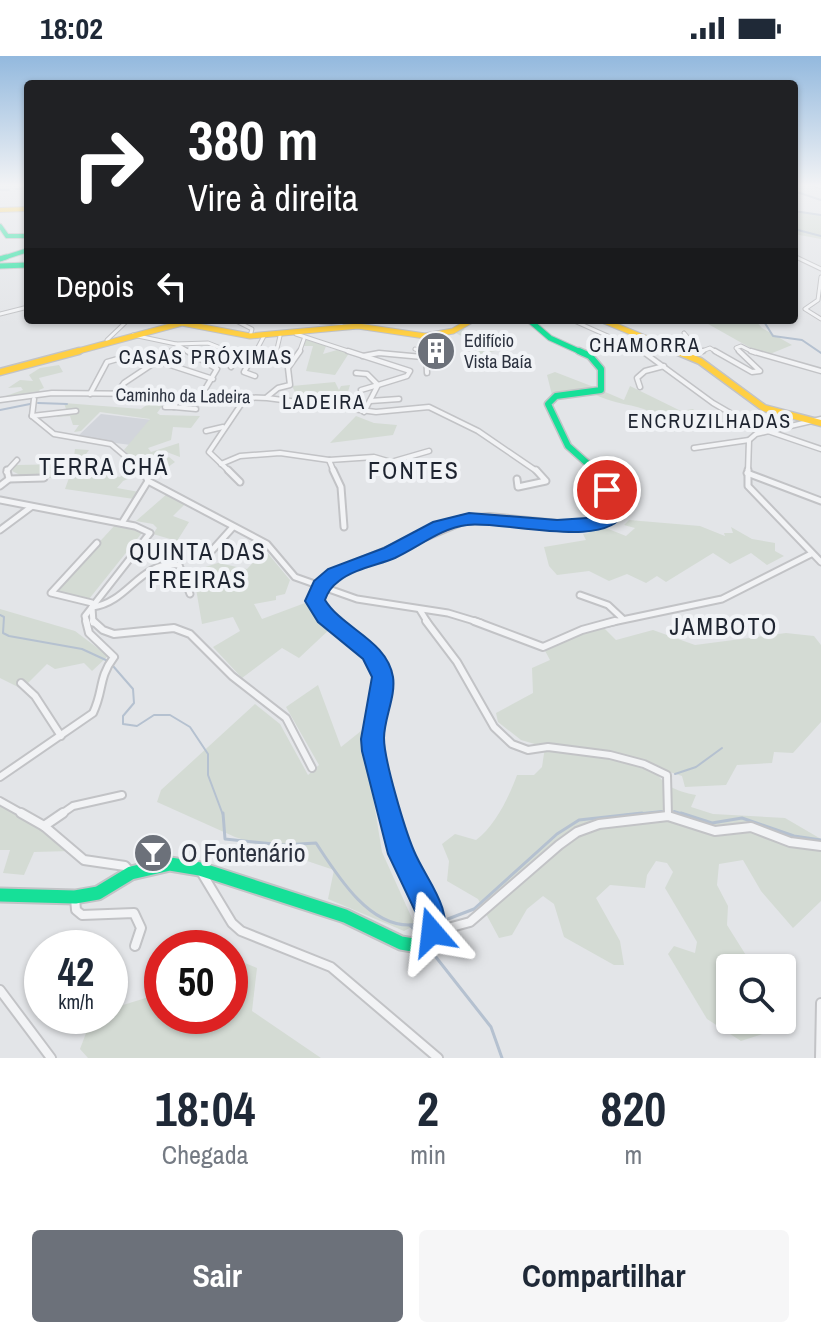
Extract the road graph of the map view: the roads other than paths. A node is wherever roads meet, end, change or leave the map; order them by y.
1 (3, 231) edge
2 (24, 236) edge
3 (24, 251) edge
4 (798, 258) edge
5 (0, 259) edge
6 (24, 265) edge
7 (0, 266) edge
8 (821, 269) edge
9 (821, 277) edge
10 (24, 308) edge
11 (0, 314) edge
12 (821, 319) edge
13 (124, 324) edge
14 (174, 324) edge
15 (192, 324) edge
16 (242, 324) edge
17 (341, 324) edge
18 (465, 324) edge
19 (534, 324) edge
20 (581, 324) edge
21 (612, 324) edge
22 (684, 333) dead end
23 (133, 335) junction
24 (250, 336) junction
25 (264, 336) junction
26 (280, 336) junction
27 (300, 336) junction
28 (107, 340) junction
29 (177, 346) junction
30 (415, 349) dead end
31 (699, 351) junction
32 (128, 356) dead end
33 (362, 356) junction
34 (689, 356) junction
35 (444, 359) dead end
36 (157, 361) junction
37 (427, 362) junction
38 (270, 364) dead end
39 (231, 367) dead end
40 (669, 367) junction
41 (821, 371) edge
42 (0, 372) edge
43 (356, 373) dead end
44 (427, 373) dead end
45 (255, 376) dead end
46 (213, 379) junction
47 (378, 385) junction
48 (640, 387) dead end
49 (361, 390) dead end
50 (90, 394) junction
51 (116, 394) junction
52 (180, 395) junction
53 (200, 396) junction
54 (246, 397) junction
55 (33, 398) junction
56 (267, 398) junction
57 (399, 399) dead end
58 (0, 400) edge
59 (370, 401) junction
60 (165, 407) dead end
61 (174, 407) junction
62 (196, 409) dead end
63 (76, 411) dead end
64 (364, 412) junction
65 (32, 416) junction
66 (806, 420) junction
67 (821, 421) edge
68 (223, 427) junction
69 (206, 431) dead end
70 (765, 432) junction
71 (749, 440) junction
72 (694, 448) dead end
73 (821, 449) edge
74 (429, 451) dead end
75 (17, 460) dead end
76 (329, 460) junction
77 (221, 464) junction
78 (747, 473) junction
79 (44, 478) dead end
80 (9, 479) junction
81 (517, 479) dead end
82 (148, 481) junction
83 (240, 482) dead end
84 (0, 486) edge
85 (0, 500) edge
86 (821, 501) edge
87 (32, 506) junction
88 (122, 523) junction
89 (233, 527) junction
90 (344, 527) dead end
91 (0, 530) edge
92 (97, 543) dead end
93 (811, 554) junction
94 (207, 556) dead end
95 (821, 562) edge
96 (321, 586) junction
97 (190, 594) dead end
98 (580, 595) dead end
99 (91, 606) junction
100 (419, 609) junction
101 (623, 619) junction
102 (21, 683) dead end
103 (61, 736) junction
104 (312, 768) dead end
105 (0, 777) edge
106 (122, 795) dead end
107 (0, 801) edge
108 (667, 812) junction
109 (44, 826) junction
110 (821, 846) edge
111 (200, 869) junction
112 (131, 873) junction
113 (0, 895) edge
114 (75, 897) junction
115 (432, 932) junction
116 (135, 946) dead end
117 (0, 990) edge
118 (821, 1003) edge
119 (51, 1058) edge
120 (438, 1058) edge
121 (820, 1058) edge

1 - 2 main road
3 - 5 main road
4 - 8 street
6 - 7 main road
9 - 12 street
10 - 11 street
13 - 28 street
14 - 23 main road
15 - 24 main road
16 - 24 street
17 - 18 main road
17 - 27 main road
19 - 96 main road
20 - 40 street
21 - 34 main road
22 - 31 street
23 - 28 main road
23 - 29 street
24 - 25 main road
25 - 26 main road
25 - 45 street
26 - 27 main road
26 - 38 street
27 - 33 street
27 - 56 street
28 - 42 main road
29 - 36 street
29 - 39 street
29 - 46 street
30 - 37 street
31 - 34 street
31 - 41 street
32 - 50 street
33 - 37 street
33 - 47 street
34 - 66 main road
35 - 37 street
36 - 46 street
36 - 51 street
37 - 44 street
40 - 48 street
40 - 70 street
43 - 47 street
46 - 53 street
47 - 49 street
47 - 59 street
50 - 51 street, Caminho da Ladeira
50 - 55 street, Caminho da Ladeira
51 - 52 street, Caminho da Ladeira
52 - 53 street, Caminho da Ladeira
52 - 61 street
53 - 54 street, Caminho da Ladeira
54 - 56 street, Caminho da Ladeira
54 - 68 street
55 - 58 street, Caminho da Ladeira
55 - 65 street
56 - 64 street, Caminho da Ladeira
57 - 59 street
59 - 64 street
60 - 61 street
61 - 62 street
63 - 65 street
64 - 81 street, Caminho da Ladeira
65 - 82 street
66 - 67 main road
66 - 70 street
68 - 69 street
68 - 77 street
70 - 71 street
70 - 73 street
71 - 72 street
71 - 78 street
74 - 76 street
75 - 80 street
76 - 77 street
76 - 90 street
77 - 83 street
78 - 86 street
78 - 93 street
79 - 80 street
80 - 84 street
82 - 88 street
82 - 89 street
85 - 87 street
87 - 88 street
87 - 91 street
88 - 99 street
89 - 94 street
89 - 96 street
92 - 99 street
93 - 95 street
93 - 101 street
96 - 100 street
96 - 115 main road
97 - 99 street
98 - 101 street
99 - 103 street
99 - 104 street
100 - 101 street
100 - 108 street
102 - 103 street
103 - 105 street
106 - 109 street
107 - 109 street
108 - 110 street
108 - 115 street
109 - 112 street
111 - 112 main road
111 - 115 main road
111 - 120 street
112 - 114 main road
113 - 114 main road
114 - 116 street
117 - 119 street
118 - 121 street

